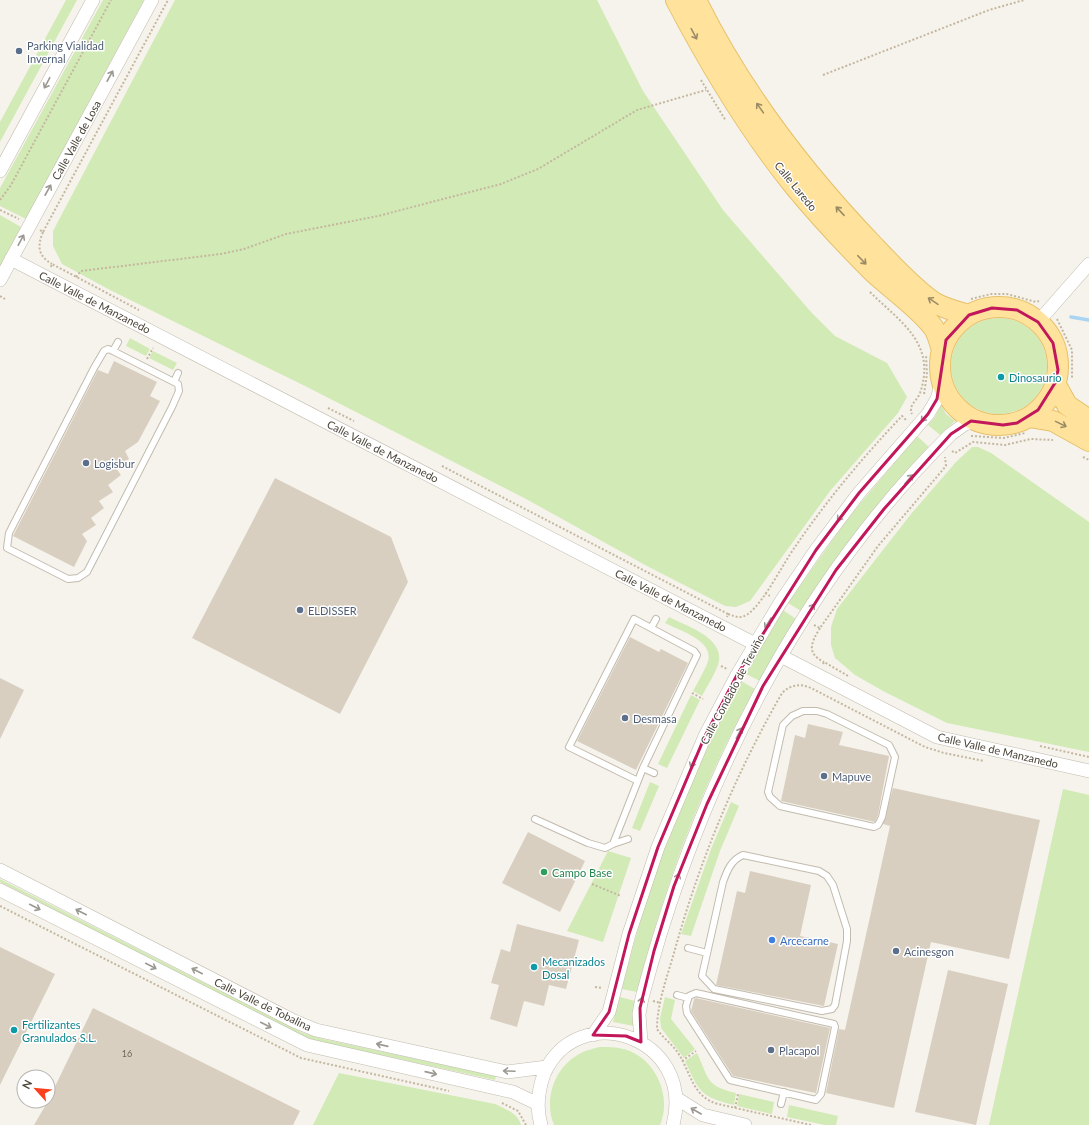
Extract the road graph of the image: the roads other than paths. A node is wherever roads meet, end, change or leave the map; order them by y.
1 (93, 0) edge
2 (152, 0) edge
3 (676, 0) edge
4 (696, 0) edge
5 (0, 171) edge
6 (10, 260) junction
7 (1089, 264) edge
8 (0, 280) edge
9 (969, 307) junction
10 (1038, 322) junction
11 (118, 342) dead end
12 (934, 350) junction
13 (113, 351) junction
14 (178, 373) dead end
15 (174, 382) junction
16 (942, 382) junction
17 (1064, 384) junction
18 (1089, 420) edge
19 (1028, 425) junction
20 (973, 429) junction
21 (1089, 441) edge
22 (656, 619) dead end
23 (651, 628) junction
24 (755, 644) junction
25 (781, 656) junction
26 (879, 737) joint
27 (643, 768) junction
28 (1089, 771) edge
29 (654, 773) dead end
30 (638, 781) junction
31 (535, 819) dead end
32 (628, 839) dead end
33 (613, 844) junction
34 (0, 870) edge
35 (0, 890) edge
36 (688, 948) dead end
37 (707, 953) junction
38 (677, 995) dead end
39 (688, 998) junction
40 (593, 1035) junction
41 (641, 1042) junction
42 (547, 1067) junction
43 (784, 1092) junction
44 (676, 1098) junction
45 (538, 1104) junction
46 (781, 1104) dead end
47 (541, 1125) edge
48 (673, 1125) edge
49 (745, 1125) edge

1 -> 5 street
6 -> 2 street, Calle Valle de Losa
3 -> 12 main road, Calle Laredo
9 -> 4 main road, Calle Laredo
6 - 8 street, Calle Valle de Losa
6 - 24 street, Calle Valle de Manzanedo
7 - 10 street
9 - 10 main road
9 - 12 main road
10 - 17 main road
11 - 13 lane
12 - 16 main road
13 - 15 lane
13 - 15 lane
14 - 15 lane
16 - 20 main road
16 -> 24 street, Calle Condado de Treviño
17 - 18 main road
17 - 19 main road
19 - 20 main road
19 -> 21 main road
25 -> 20 street
22 - 23 lane
23 - 27 lane
23 - 30 lane
24 -> 40 street, Calle Condado de Treviño
25 - 28 street, Calle Valle de Manzanedo
41 -> 25 street
26 - 26 lane
27 - 29 lane
27 - 30 lane
30 - 33 lane
31 - 33 lane
32 - 33 lane
42 -> 34 street, Calle Valle de Tobalina
35 -> 45 street, Calle Valle de Tobalina
36 - 37 lane
37 - 37 lane
38 - 39 lane
39 - 43 lane
39 - 43 lane
40 - 41 street
40 - 42 street
41 - 44 street
42 - 45 street
43 - 46 lane
44 - 48 street
49 -> 44 street
45 - 47 street

